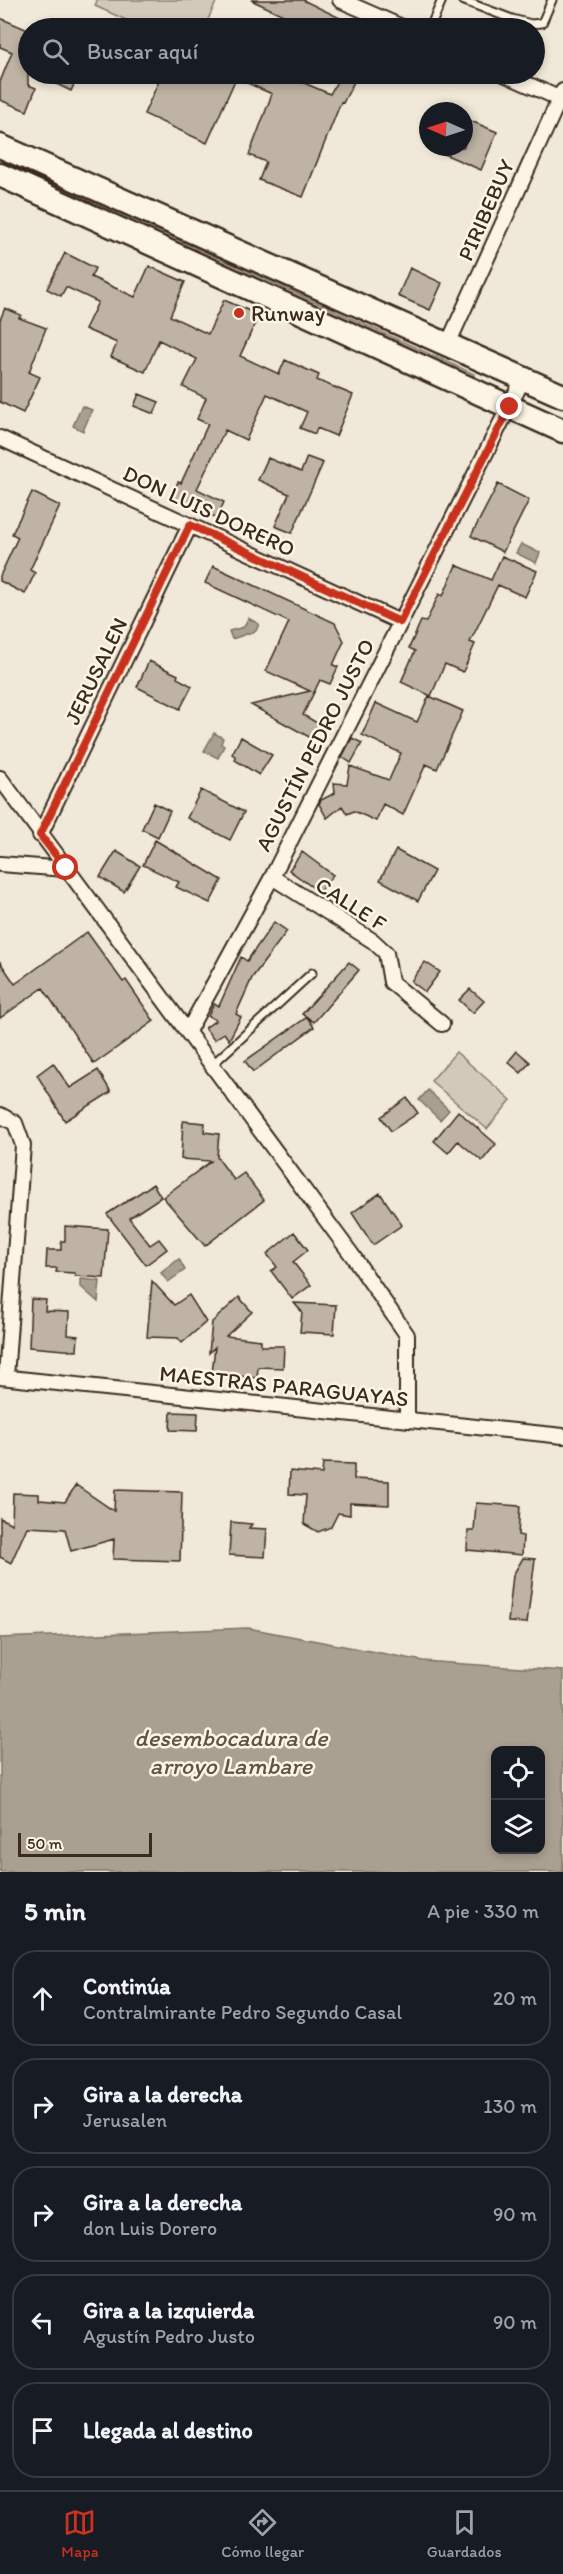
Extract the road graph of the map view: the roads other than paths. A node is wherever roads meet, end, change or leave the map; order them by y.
1 (340, 0) edge
2 (442, 0) edge
3 (462, 0) edge
4 (552, 0) edge
5 (381, 18) edge
6 (434, 18) edge
7 (507, 18) edge
8 (544, 18) edge
9 (530, 84) edge
10 (562, 96) edge
11 (0, 146) edge
12 (0, 175) edge
13 (447, 346) junction
14 (523, 378) junction
15 (563, 396) edge
16 (510, 407) junction
17 (563, 431) edge
18 (0, 438) edge
19 (190, 525) junction
20 (400, 622) junction
21 (0, 778) edge
22 (40, 835) junction
23 (0, 864) edge
24 (66, 868) junction
25 (272, 877) junction
26 (312, 973) dead end
27 (442, 1024) dead end
28 (189, 1031) junction
29 (213, 1064) junction
30 (0, 1115) edge
31 (3, 1377) edge
32 (407, 1420) junction
33 (563, 1436) edge

1 - 5 street
2 - 6 lane
3 - 7 lane
4 - 8 lane
9 - 10 street
10 - 13 street, PIRIBEBUY
11 - 13 main road
12 - 16 main road
13 - 14 main road
14 - 15 main road
14 - 16 street, AGUSTÍN PEDRO JUSTO
16 - 17 main road
16 - 20 street, AGUSTÍN PEDRO JUSTO
18 - 19 street, DON LUIS DORERO
19 - 20 street, DON LUIS DORERO
19 - 22 street, JERUSALEN
20 - 25 street, AGUSTÍN PEDRO JUSTO
21 - 22 street
22 - 24 street
23 - 24 street
24 - 28 street
25 - 27 street, CALLE F
25 - 28 street, AGUSTÍN PEDRO JUSTO
26 - 29 lane
28 - 29 street
29 - 32 street
30 - 31 street
31 - 32 street, MAESTRAS PARAGUAYAS
32 - 33 street, MAESTRAS PARAGUAYAS

